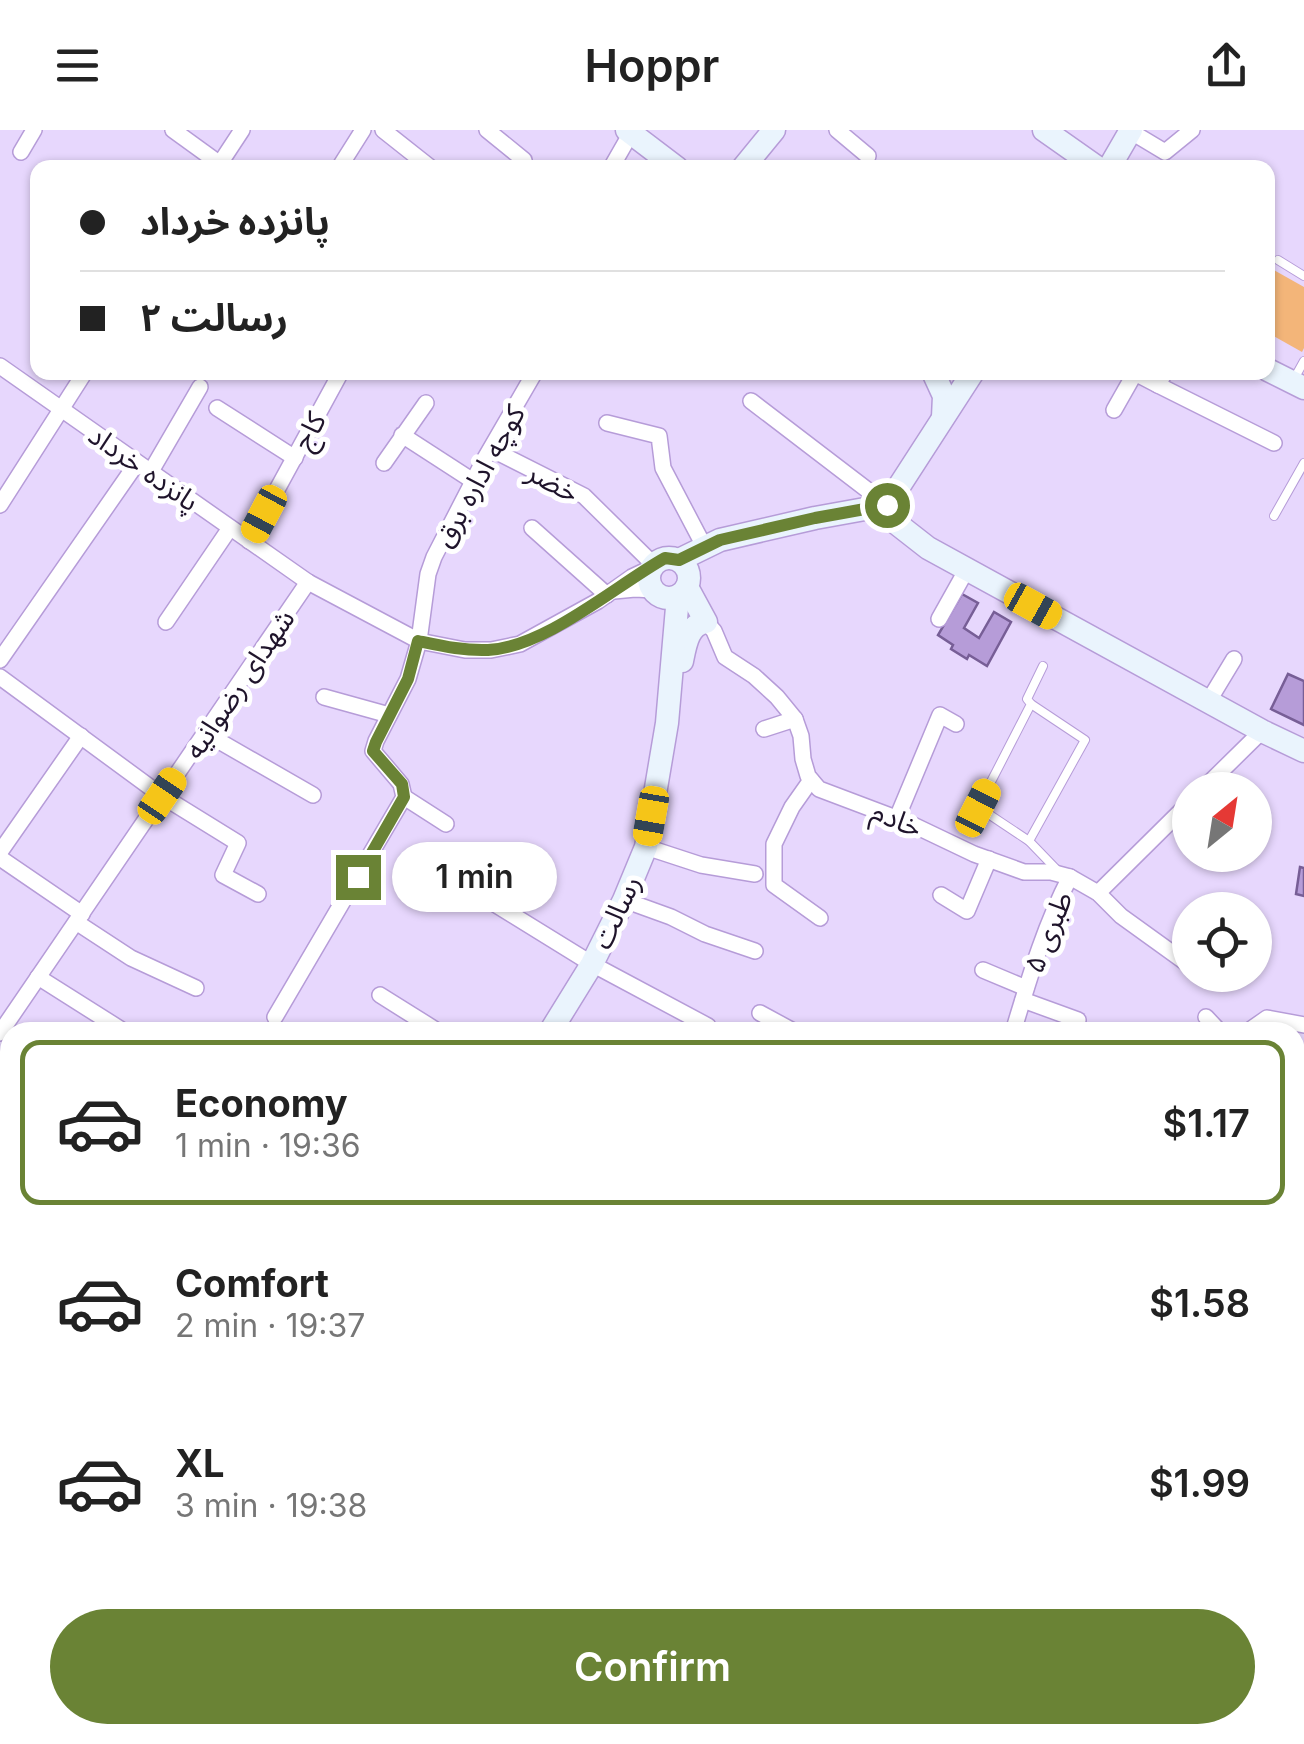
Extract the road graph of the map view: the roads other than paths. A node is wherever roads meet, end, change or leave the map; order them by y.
1 (34, 130) edge
2 (173, 130) edge
3 (242, 130) edge
4 (363, 130) edge
5 (383, 130) edge
6 (487, 130) edge
7 (774, 130) edge
8 (836, 130) edge
9 (1044, 130) edge
10 (1192, 130) edge
11 (637, 131) edge
12 (1130, 131) edge
13 (21, 152) dead end
14 (868, 156) dead end
15 (211, 160) edge
16 (223, 160) edge
17 (344, 160) edge
18 (420, 160) edge
19 (524, 160) dead end
20 (617, 160) edge
21 (668, 160) edge
22 (685, 160) edge
23 (750, 160) edge
24 (1088, 160) edge
25 (1104, 160) edge
26 (1278, 260) dead end
27 (1304, 276) edge
28 (1304, 360) edge
29 (0, 366) edge
30 (1275, 374) edge
31 (81, 380) edge
32 (336, 380) edge
33 (530, 380) edge
34 (937, 380) edge
35 (968, 380) edge
36 (1131, 380) edge
37 (1164, 380) edge
38 (1298, 386) edge
39 (200, 387) dead end
40 (750, 401) dead end
41 (426, 403) dead end
42 (217, 408) dead end
43 (61, 410) junction
44 (1114, 410) dead end
45 (943, 418) junction
46 (607, 424) dead end
47 (402, 435) junction
48 (1274, 444) dead end
49 (491, 450) junction
50 (294, 458) junction
51 (384, 463) dead end
52 (1304, 463) edge
53 (144, 468) junction
54 (474, 481) junction
55 (887, 505) junction
56 (0, 506) edge
57 (1274, 516) dead end
58 (230, 528) junction
59 (532, 528) dead end
60 (250, 542) junction
61 (705, 548) junction
62 (679, 560) junction
63 (967, 569) junction
64 (652, 574) junction
65 (308, 582) junction
66 (682, 592) junction
67 (610, 593) junction
68 (938, 619) dead end
69 (166, 622) dead end
70 (706, 622) junction
71 (418, 641) junction
72 (1234, 659) dead end
73 (0, 660) edge
74 (1043, 666) dead end
75 (0, 677) edge
76 (324, 698) dead end
77 (1208, 702) junction
78 (1031, 704) junction
79 (390, 716) junction
80 (794, 719) junction
81 (667, 722) junction
82 (956, 724) dead end
83 (764, 729) dead end
84 (1262, 731) junction
85 (205, 733) junction
86 (81, 736) junction
87 (1304, 752) edge
88 (1220, 772) edge
89 (811, 780) junction
90 (313, 795) dead end
91 (162, 796) junction
92 (404, 797) junction
93 (897, 818) junction
94 (1172, 820) edge
95 (446, 824) dead end
96 (1029, 842) junction
97 (646, 847) junction
98 (0, 855) edge
99 (989, 859) junction
100 (754, 874) dead end
101 (1065, 876) junction
102 (469, 888) dead end
103 (258, 894) dead end
104 (1098, 894) junction
105 (941, 895) dead end
106 (624, 900) junction
107 (78, 918) junction
108 (820, 918) dead end
109 (754, 950) dead end
110 (1172, 953) edge
111 (592, 964) junction
112 (983, 970) dead end
113 (38, 977) junction
114 (196, 988) dead end
115 (1024, 994) junction
116 (380, 996) dead end
117 (760, 1013) dead end
118 (275, 1016) dead end
119 (1206, 1017) dead end
120 (1078, 1020) dead end
121 (7, 1022) edge
122 (109, 1022) edge
123 (423, 1022) edge
124 (556, 1022) edge
125 (701, 1022) edge
126 (777, 1022) edge
127 (1016, 1022) edge
128 (1211, 1022) edge
129 (1261, 1022) edge
130 (1288, 1022) edge

1 - 13 street
2 - 15 street
3 - 16 street
4 - 17 street
5 - 18 street
6 - 19 street
7 - 23 main road
8 - 14 street
9 - 24 main road
10 - 12 street
11 - 20 street
11 - 21 main road
11 - 22 main road
12 - 25 main road
26 - 27 lane
28 - 38 lane
29 - 43 street, پانزده خرداد
30 - 38 main road
31 - 43 street
32 - 50 street, کاج
33 - 49 street, کوچه اداره برق
34 - 45 main road
35 - 45 main road
36 - 44 street
37 - 48 street
39 - 53 street
40 - 55 street
41 - 47 street
42 - 50 street
43 - 53 street, پانزده خرداد
43 - 56 street
45 - 55 main road
46 - 61 street
47 - 51 street
47 - 54 street
49 - 54 street, کوچه اداره برق
49 - 64 street, خضر
50 - 60 street, کاج
52 - 57 lane
53 - 58 street, پانزده خرداد
53 - 73 street
54 - 71 street, کوچه اداره برق
55 - 61 main road
55 - 63 main road
58 - 60 street, پانزده خرداد
58 - 69 street
59 - 67 street
60 - 65 street, پانزده خرداد
61 - 62 main road
62 - 64 main road
62 - 66 main road
63 - 68 street
63 - 77 main road
64 - 66 main road
64 - 67 street, پانزده خرداد
65 - 71 street, پانزده خرداد
65 - 85 street, شهدای رضوانیه
66 - 70 main road
66 - 81 main road, رسالت
67 - 71 street, پانزده خرداد
70 - 80 street
70 - 81 main road, رسالت
71 - 79 street, کوچه اداره برق
72 - 77 street
74 - 78 lane
75 - 86 street
76 - 79 street
77 - 84 main road
78 - 96 lane
78 - 96 lane
79 - 92 street, کوچه اداره برق
80 - 83 street
80 - 89 street
81 - 97 main road, رسالت
82 - 93 street
84 - 87 main road
84 - 88 street
85 - 90 street
85 - 91 street, شهدای رضوانیه
86 - 91 street
86 - 98 street
89 - 93 street, خادم
89 - 108 street
91 - 103 street
91 - 107 street, شهدای رضوانیه
92 - 95 street
92 - 118 street
93 - 99 street, خادم
94 - 104 street
96 - 101 lane
97 - 100 street
97 - 106 main road, رسالت
98 - 107 street
99 - 101 street, خادم
99 - 105 street
101 - 104 street, خادم
101 - 115 street, طبری ۵
102 - 111 street
104 - 110 street, خادم
106 - 109 street
106 - 111 main road, رسالت
107 - 113 street, شهدای رضوانیه
107 - 114 street
111 - 124 main road, رسالت
111 - 125 street
112 - 115 street
113 - 121 street, شهدای رضوانیه
113 - 122 street
115 - 120 street
115 - 127 street, طبری ۵
116 - 123 street
117 - 126 street
119 - 128 street
129 - 130 street

